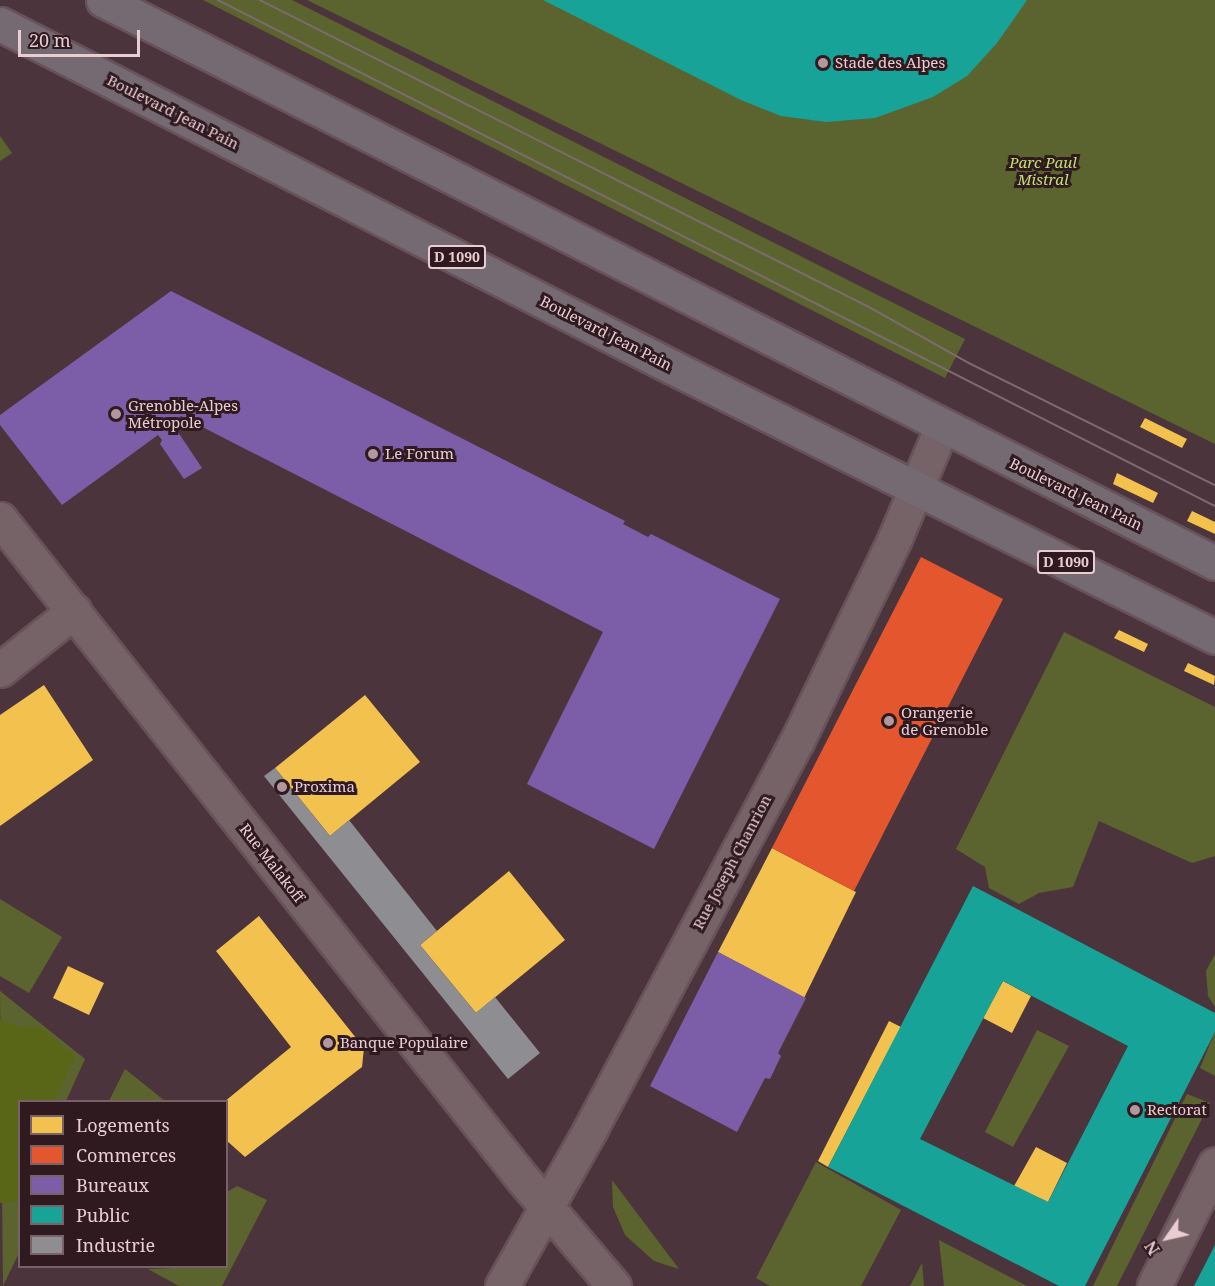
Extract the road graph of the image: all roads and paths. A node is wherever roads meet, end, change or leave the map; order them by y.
1 (103, 0) edge
2 (0, 24) edge
3 (942, 427) junction
4 (916, 488) junction
5 (0, 519) edge
6 (1215, 563) edge
7 (74, 611) junction
8 (1215, 637) edge
9 (0, 670) edge
10 (1215, 1164) edge
11 (547, 1205) junction
12 (502, 1286) edge
13 (614, 1286) edge
14 (1154, 1286) edge

1 - 3 main road, Boulevard Jean Pain
2 - 4 main road, Boulevard Jean Pain / D 1090
3 - 4 street, Rue Joseph Chanrion
3 - 6 main road, Boulevard Jean Pain
4 - 8 main road, Boulevard Jean Pain / D 1090
4 - 11 street, Rue Joseph Chanrion
5 - 7 street, Rue Malakoff
7 - 9 street
7 - 11 street, Rue Malakoff
10 - 14 street
11 - 12 street, Rue Joseph Chanrion
11 - 13 street, Rue Malakoff

